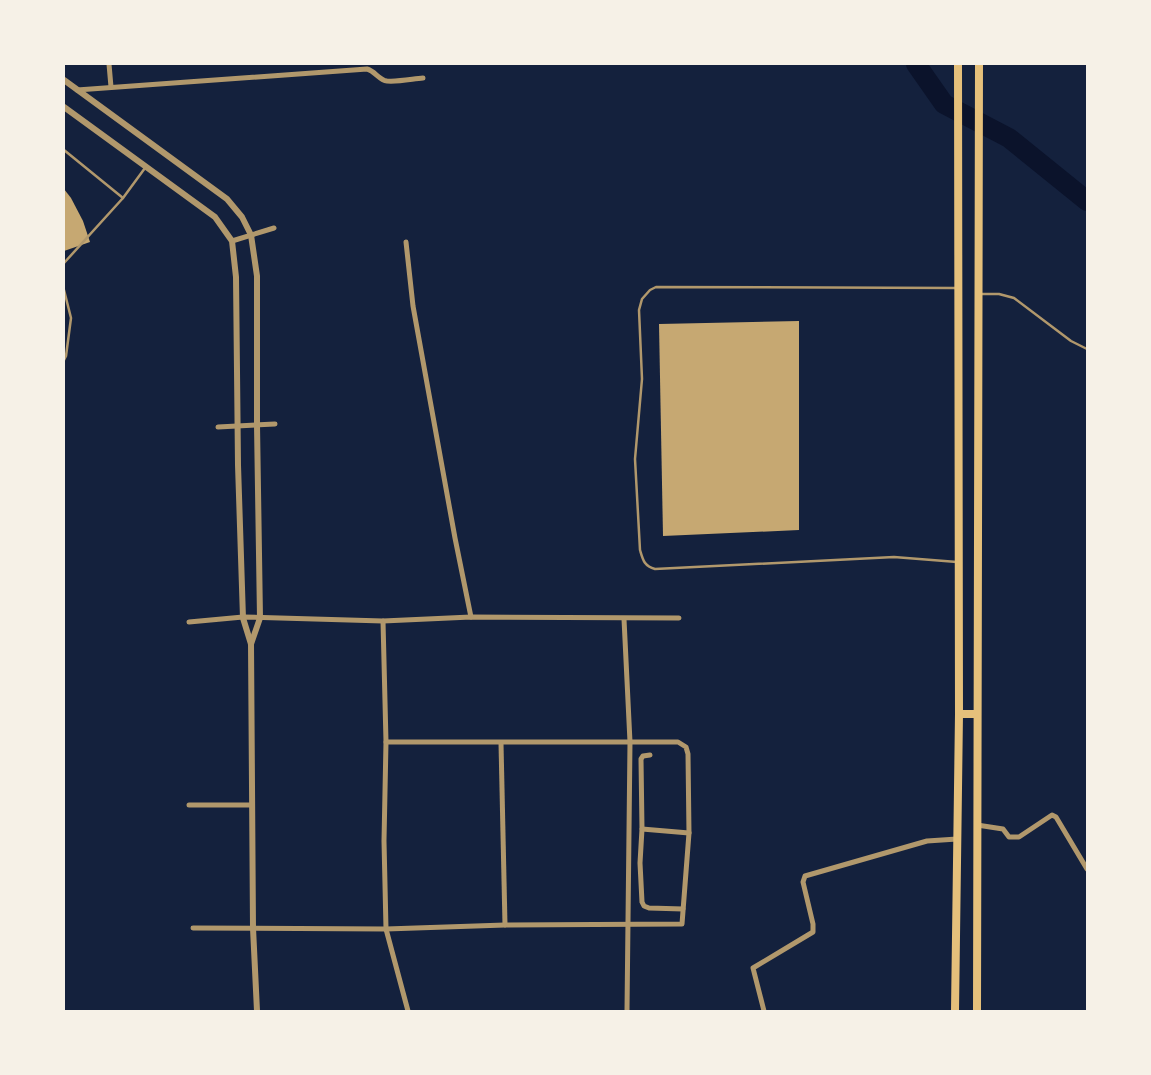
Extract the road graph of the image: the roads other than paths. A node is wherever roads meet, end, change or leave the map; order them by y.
1 (109, 64) edge
2 (979, 64) edge
3 (958, 67) edge
4 (423, 78) dead end
5 (64, 80) edge
6 (111, 87) junction
7 (77, 90) junction
8 (64, 107) edge
9 (64, 150) edge
10 (146, 167) junction
11 (123, 198) junction
12 (274, 228) dead end
13 (250, 235) junction
14 (232, 241) junction
15 (406, 242) dead end
16 (64, 264) edge
17 (957, 288) junction
18 (64, 290) edge
19 (978, 294) junction
20 (1087, 349) edge
21 (64, 360) edge
22 (275, 424) dead end
23 (257, 425) junction
24 (237, 426) junction
25 (218, 427) dead end
26 (958, 562) junction
27 (471, 617) junction
28 (243, 618) junction
29 (260, 618) junction
30 (679, 618) dead end
31 (624, 619) junction
32 (383, 621) junction
33 (189, 622) dead end
34 (251, 644) junction
35 (959, 714) junction
36 (977, 714) junction
37 (386, 742) junction
38 (630, 742) junction
39 (501, 743) junction
40 (650, 755) dead end
41 (189, 805) dead end
42 (252, 805) junction
43 (977, 825) junction
44 (642, 829) junction
45 (689, 833) junction
46 (957, 839) junction
47 (1087, 869) edge
48 (683, 909) junction
49 (505, 925) junction
50 (628, 925) junction
51 (193, 928) dead end
52 (253, 928) junction
53 (386, 929) junction
54 (257, 1011) edge
55 (408, 1011) edge
56 (627, 1011) edge
57 (764, 1011) edge
58 (954, 1011) edge
59 (977, 1011) edge

1 - 6 street
2 - 19 highway
3 - 17 highway
4 - 6 street
5 - 7 street
6 - 7 street
7 - 13 street
8 - 10 street
9 - 11 lane
10 - 11 lane
10 - 14 street
11 - 16 lane
12 - 13 street
13 - 14 street
13 - 23 street
14 - 24 street
15 - 27 street
17 - 26 highway
17 - 26 lane
18 - 21 lane
19 - 20 lane
19 - 36 highway
22 - 23 street
23 - 24 street
23 - 29 street
24 - 25 street
24 - 28 street
26 - 35 highway
27 - 31 street
27 - 32 street
28 - 29 street
28 - 33 street
28 - 34 street
29 - 32 street
29 - 34 street
30 - 31 street
31 - 38 street
32 - 37 street
34 - 42 street
35 - 36 highway
35 - 46 highway
36 - 43 highway
37 - 39 street
37 - 53 street
38 - 39 street
38 - 45 street
38 - 50 street
39 - 49 street
40 - 44 street
41 - 42 street
42 - 52 street
43 - 47 street
43 - 59 highway
44 - 45 street
44 - 48 street
45 - 48 street
46 - 57 street
46 - 58 highway
48 - 50 street
49 - 50 street
49 - 53 street
50 - 56 street
51 - 52 street
52 - 53 street
52 - 54 street
53 - 55 street

